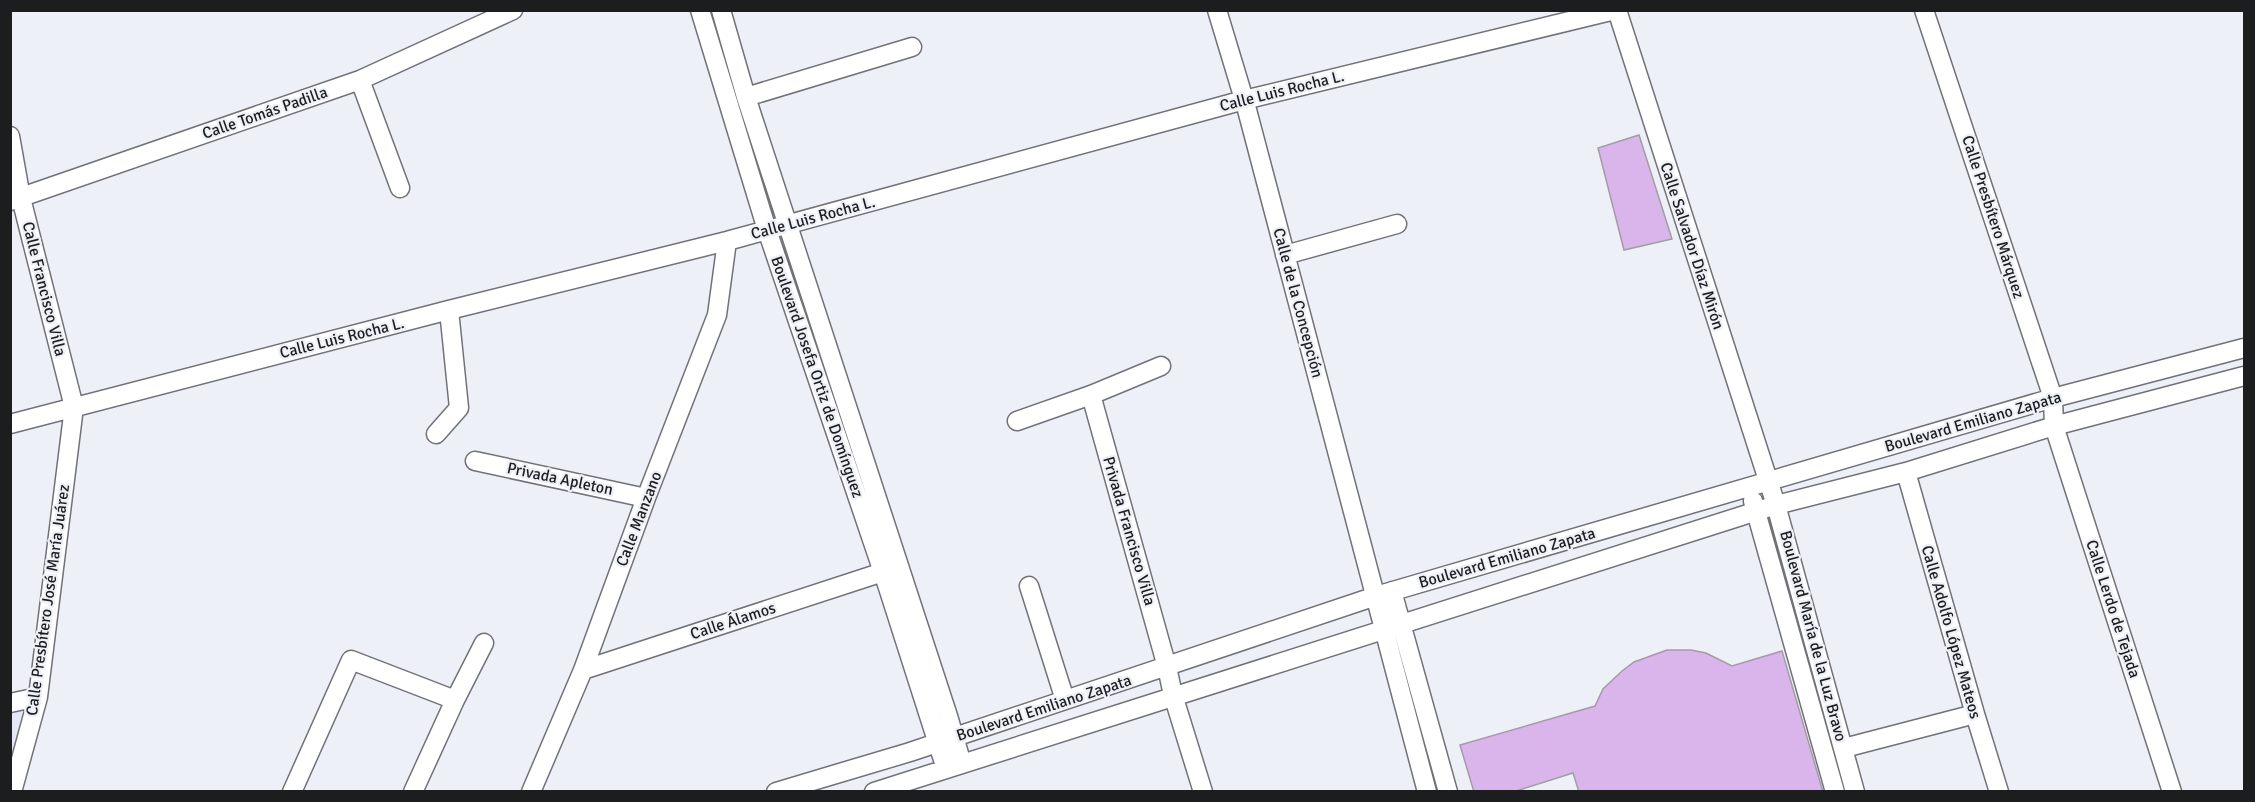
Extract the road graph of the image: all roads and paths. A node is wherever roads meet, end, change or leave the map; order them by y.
1 (513, 10) edge
2 (700, 10) edge
3 (721, 10) edge
4 (1217, 10) edge
5 (1616, 10) edge
6 (1924, 10) edge
7 (912, 47) dead end
8 (360, 80) junction
9 (746, 97) junction
10 (1244, 100) junction
11 (10, 136) edge
12 (400, 188) dead end
13 (16, 200) edge
14 (788, 224) junction
15 (1397, 224) dead end
16 (767, 230) junction
17 (727, 241) junction
18 (1285, 255) junction
19 (449, 310) junction
20 (2244, 348) edge
21 (1161, 366) dead end
22 (2244, 376) edge
23 (1091, 395) junction
24 (2053, 398) junction
25 (74, 407) junction
26 (1017, 421) dead end
27 (10, 424) edge
28 (2054, 426) junction
29 (436, 434) dead end
30 (475, 461) dead end
31 (1906, 472) junction
32 (1767, 481) junction
33 (1750, 488) junction
34 (646, 498) junction
35 (1776, 505) junction
36 (1756, 512) junction
37 (883, 572) junction
38 (1029, 586) dead end
39 (1384, 593) junction
40 (1402, 624) junction
41 (1384, 629) junction
42 (484, 643) dead end
43 (1167, 667) junction
44 (583, 670) junction
45 (1173, 695) junction
46 (38, 697) junction
47 (455, 700) junction
48 (1065, 700) junction
49 (10, 703) edge
50 (1975, 714) junction
51 (946, 740) junction
52 (1844, 748) junction
53 (910, 752) junction
54 (891, 757) junction
55 (954, 766) junction
56 (920, 785) edge
57 (901, 788) edge
58 (12, 792) edge
59 (292, 792) edge
60 (413, 792) edge
61 (531, 792) edge
62 (776, 792) edge
63 (874, 792) edge
64 (1203, 792) edge
65 (1427, 792) edge
66 (1449, 792) edge
67 (1835, 792) edge
68 (1856, 792) edge
69 (1999, 792) edge
70 (2172, 792) edge

1 - 8 street, Calle Tomás Padilla
2 - 16 street, Boulevard Josefa Ortiz de Domínguez
3 - 9 street, Boulevard Josefa Ortiz de Domínguez
4 - 10 street, Calle de la Concepción
5 - 10 street, Calle Luis Rocha L.
5 - 32 street, Calle Salvador Díaz Mirón
6 - 24 street, Calle Presbítero Márquez
7 - 9 street
8 - 12 street
8 - 13 street, Calle Tomás Padilla
9 - 14 street, Boulevard Josefa Ortiz de Domínguez
10 - 14 street, Calle Luis Rocha L.
10 - 18 street, Calle de la Concepción
11 - 13 street, Calle Francisco Villa
13 - 25 street, Calle Francisco Villa
14 - 16 street, Calle Luis Rocha L.
14 - 51 street, Boulevard Josefa Ortiz de Domínguez
15 - 18 street
16 - 17 street, Calle Luis Rocha L.
16 - 37 street, Boulevard Josefa Ortiz de Domínguez
17 - 19 street, Calle Luis Rocha L.
17 - 34 street, Calle Manzano
18 - 39 street, Calle de la Concepción
19 - 25 street, Calle Luis Rocha L.
19 - 29 street
20 - 24 street, Boulevard Emiliano Zapata
21 - 23 street
22 - 28 street, Boulevard Emiliano Zapata
23 - 26 street
23 - 43 street, Privada Francisco Villa
24 - 28 street, Calle Presbítero Márquez
24 - 32 street, Boulevard Emiliano Zapata
25 - 27 street, Calle Luis Rocha L.
25 - 46 street, Calle Presbítero José María Juárez
28 - 31 street, Boulevard Emiliano Zapata
28 - 70 street, Calle Lerdo de Tejada
30 - 34 street, Privada Apleton
31 - 35 street, Boulevard Emiliano Zapata
31 - 50 street, Calle Adolfo López Mateos
32 - 33 street, Boulevard Emiliano Zapata
32 - 35 street, Boulevard María de la Luz Bravo
33 - 36 street, Boulevard María de la Luz Bravo
33 - 39 street, Boulevard Emiliano Zapata
34 - 44 street, Calle Manzano
35 - 36 street, Boulevard Emiliano Zapata
35 - 52 street, Boulevard María de la Luz Bravo
36 - 40 street, Boulevard Emiliano Zapata
36 - 67 street, Boulevard María de la Luz Bravo
37 - 44 street, Calle Álamos
37 - 51 street, Boulevard Josefa Ortiz de Domínguez
38 - 48 street
39 - 40 street
39 - 41 street
39 - 43 street, Boulevard Emiliano Zapata
40 - 41 street, Boulevard Emiliano Zapata
40 - 66 street
41 - 45 street, Boulevard Emiliano Zapata
41 - 65 street
42 - 47 street
43 - 45 street
43 - 48 street, Boulevard Emiliano Zapata
44 - 61 street, Calle Manzano
45 - 55 street, Boulevard Emiliano Zapata
45 - 64 street
46 - 49 street
46 - 58 street, Calle Presbítero José María Juárez
47 - 59 street
47 - 60 street
48 - 51 street, Boulevard Emiliano Zapata
50 - 52 street
50 - 69 street, Calle Adolfo López Mateos
51 - 53 street, Boulevard Emiliano Zapata
51 - 55 street
52 - 68 street, Boulevard María de la Luz Bravo
53 - 54 street, Boulevard Emiliano Zapata
53 - 56 street
54 - 57 street
54 - 62 street, Boulevard Emiliano Zapata
55 - 56 street, Boulevard Emiliano Zapata
56 - 57 street, Boulevard Emiliano Zapata
57 - 63 street, Boulevard Emiliano Zapata

